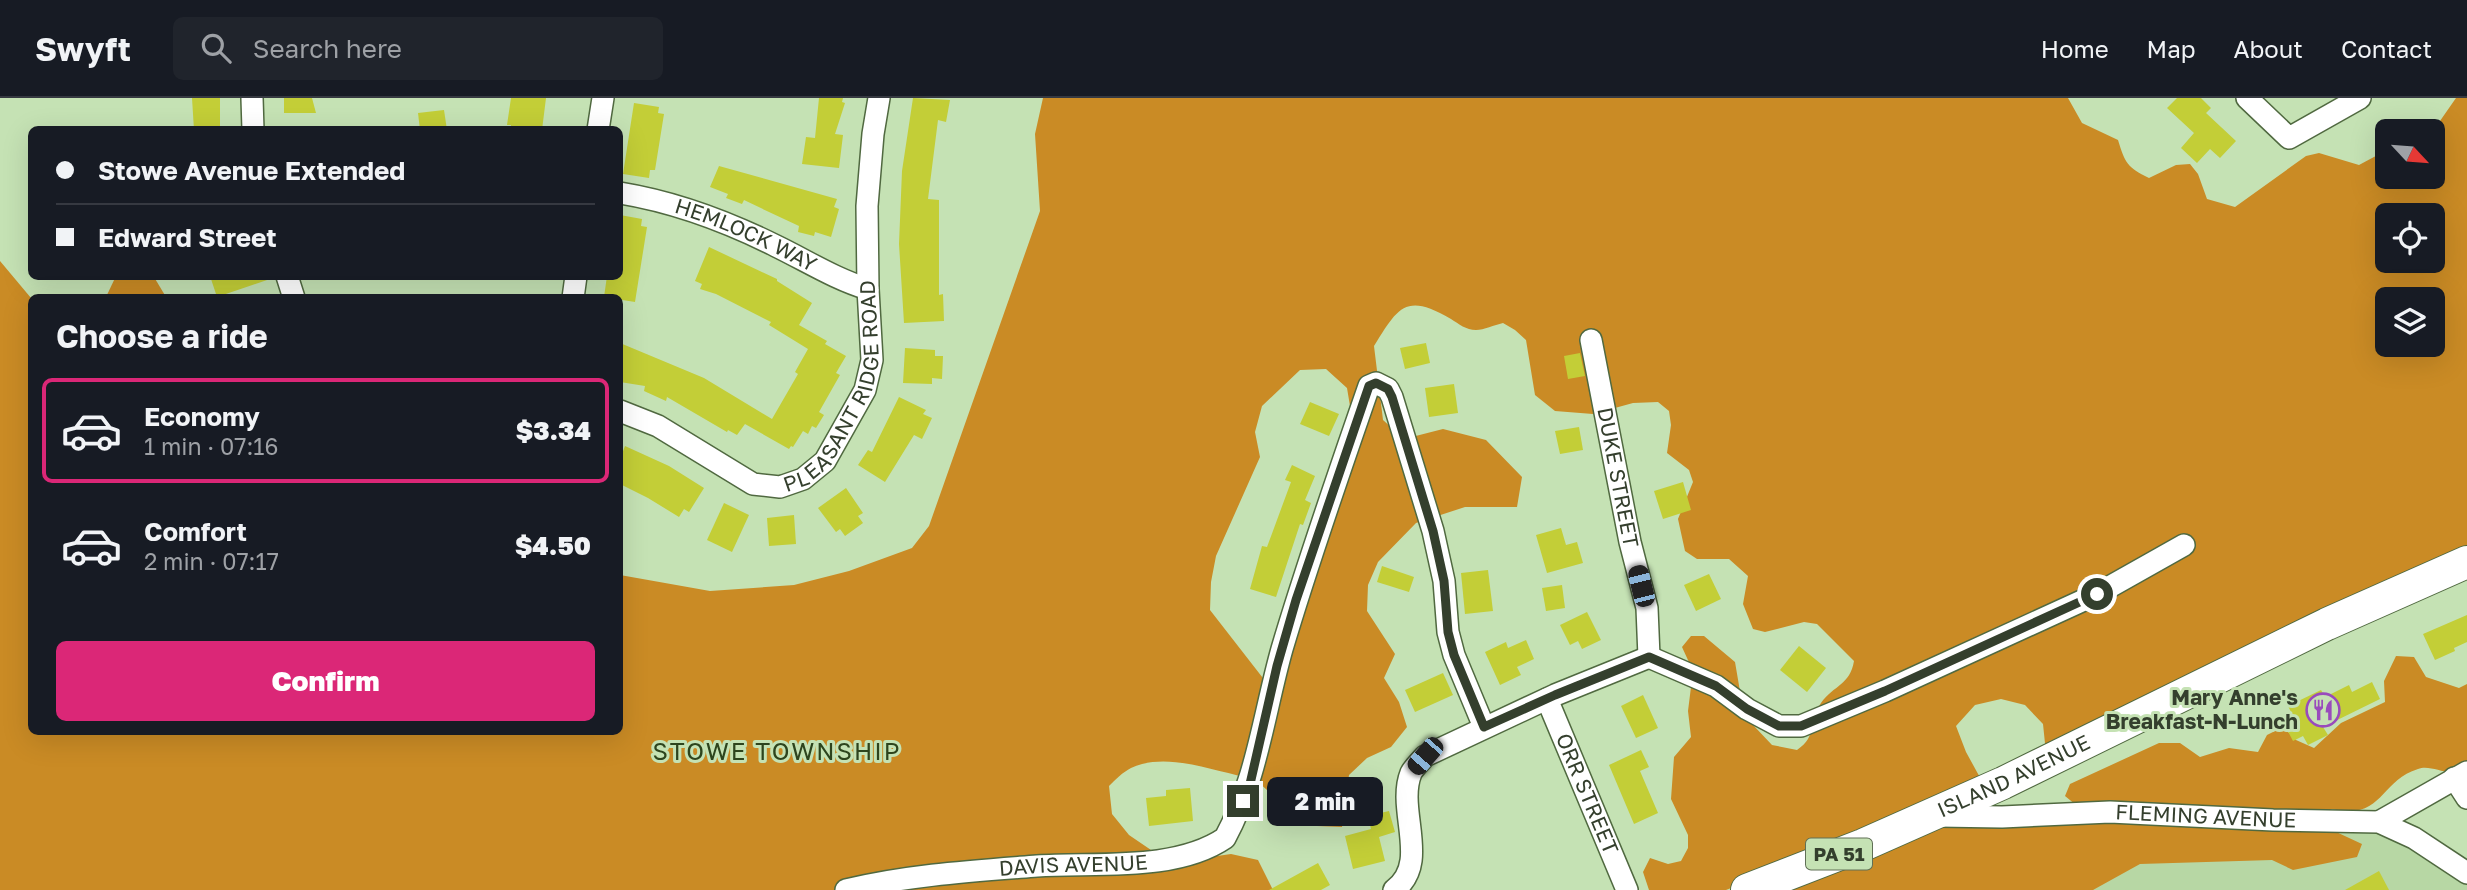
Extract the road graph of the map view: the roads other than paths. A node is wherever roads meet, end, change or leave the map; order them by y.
1 (252, 98) edge
2 (603, 98) edge
3 (879, 98) edge
4 (2247, 98) edge
5 (2360, 98) edge
6 (253, 126) edge
7 (599, 126) edge
8 (623, 194) edge
9 (868, 289) junction
10 (1591, 340) dead end
11 (623, 412) edge
12 (2184, 545) dead end
13 (2467, 562) edge
14 (1649, 657) junction
15 (1547, 699) junction
16 (1484, 727) junction
17 (2460, 775) edge
18 (2467, 798) edge
19 (1929, 816) junction
20 (2379, 822) junction
21 (2467, 873) edge
22 (846, 890) edge
23 (1394, 890) edge
24 (1627, 890) edge
25 (1747, 890) edge

1 - 6 street
2 - 7 street
3 - 9 street, PLEASANT RIDGE ROAD
4 - 5 street
8 - 9 street, HEMLOCK WAY
9 - 11 street, PLEASANT RIDGE ROAD
10 - 14 street, DUKE STREET
12 - 14 street
13 - 19 main road, ISLAND AVENUE / PA 51
14 - 15 street
15 - 16 street
15 - 24 street, ORR STREET
16 - 22 street, DAVIS AVENUE
16 - 23 street
17 - 18 street
17 - 20 street
19 - 20 street, FLEMING AVENUE
19 - 25 main road, ISLAND AVENUE / PA 51
20 - 21 street, FLEMING AVENUE

